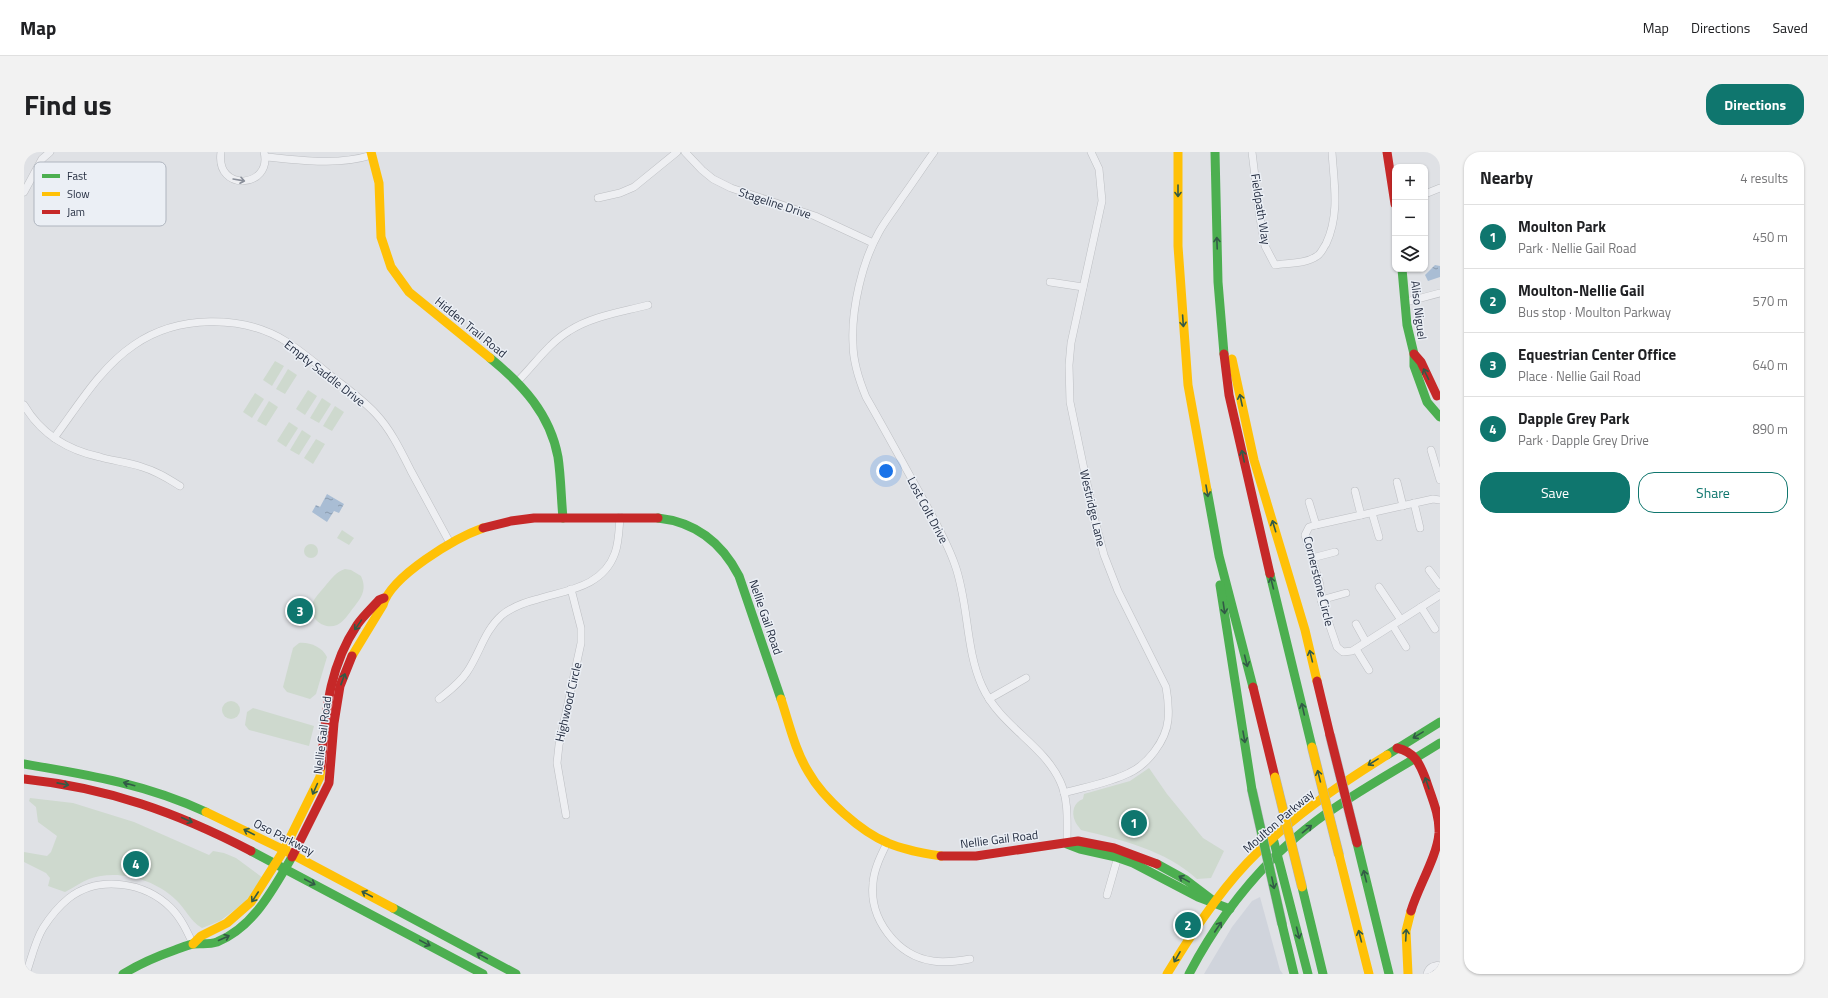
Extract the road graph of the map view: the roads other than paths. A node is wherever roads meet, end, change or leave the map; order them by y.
1 (50, 152) edge
2 (220, 152) edge
3 (677, 152) edge
4 (685, 152) edge
5 (934, 152) edge
6 (1091, 152) edge
7 (1178, 152) edge
8 (1215, 152) edge
9 (1252, 152) edge
10 (1332, 152) edge
11 (1387, 152) edge
12 (371, 154) edge
13 (265, 155) edge
14 (40, 162) edge
15 (34, 174) edge
16 (1392, 182) edge
17 (1440, 188) edge
18 (24, 192) edge
19 (1428, 193) edge
20 (598, 198) dead end
21 (873, 243) junction
22 (1402, 272) edge
23 (1050, 282) dead end
24 (1218, 282) junction
25 (1083, 287) junction
26 (1440, 293) edge
27 (1406, 302) junction
28 (648, 305) dead end
29 (1414, 354) junction
30 (518, 381) junction
31 (1437, 396) dead end
32 (24, 405) edge
33 (1440, 417) edge
34 (54, 438) junction
35 (1431, 450) dead end
36 (1440, 480) edge
37 (1397, 482) dead end
38 (180, 486) dead end
39 (1355, 491) dead end
40 (1440, 499) edge
41 (1309, 502) dead end
42 (1414, 503) junction
43 (1402, 506) junction
44 (1372, 513) junction
45 (1361, 515) junction
46 (620, 517) junction
47 (563, 518) junction
48 (1316, 525) junction
49 (1420, 528) dead end
50 (1379, 537) dead end
51 (450, 543) junction
52 (1335, 552) dead end
53 (1219, 556) junction
54 (1312, 558) junction
55 (1430, 570) dead end
56 (1440, 585) edge
57 (1380, 587) dead end
58 (570, 589) junction
59 (1346, 593) dead end
60 (1440, 595) edge
61 (384, 598) junction
62 (1321, 600) junction
63 (1421, 608) junction
64 (1401, 620) junction
65 (1356, 624) dead end
66 (1392, 626) junction
67 (1435, 629) dead end
68 (1366, 642) junction
69 (1406, 647) dead end
70 (1356, 649) junction
71 (1369, 670) dead end
72 (1026, 678) dead end
73 (439, 699) dead end
74 (989, 699) junction
75 (1440, 722) edge
76 (1440, 743) edge
77 (1397, 748) junction
78 (1415, 758) junction
79 (24, 764) edge
80 (24, 779) edge
81 (1064, 793) junction
82 (566, 815) dead end
83 (1273, 838) junction
84 (887, 842) junction
85 (1067, 844) junction
86 (284, 850) junction
87 (1119, 853) junction
88 (293, 855) junction
89 (1278, 855) junction
90 (276, 864) junction
91 (285, 869) junction
92 (1107, 895) dead end
93 (1215, 902) junction
94 (1230, 909) junction
95 (194, 944) junction
96 (970, 959) dead end
97 (1440, 965) edge
98 (1428, 972) edge
99 (26, 974) edge
100 (123, 974) edge
101 (483, 974) edge
102 (516, 974) edge
103 (1167, 974) edge
104 (1189, 974) edge
105 (1294, 974) edge
106 (1308, 974) edge
107 (1323, 974) edge
108 (1369, 974) edge
109 (1389, 974) edge
110 (1408, 974) edge

1 - 14 street
2 -> 13 street
3 - 20 street
4 - 21 street, Stageline Drive
5 - 21 street, Lost Colt Drive
6 - 25 street, Westridge Lane
7 -> 53 main road
24 -> 8 main road
9 - 10 street, Fieldpath Way
11 - 16 main road
12 - 13 street
12 - 30 main road, Hidden Trail Road
15 - 18 street
17 - 19 street
21 - 74 street, Lost Colt Drive
22 - 27 main road, Aliso Niguel
23 - 25 street
108 -> 24 main road, bridge
109 -> 24 main road, bridge
25 - 81 street, Westridge Lane
26 - 27 street
27 - 29 main road, Aliso Niguel
28 - 30 street
31 -> 29 main road, Aliso Niguel
29 - 33 main road, Aliso Niguel
30 - 47 main road, Hidden Trail Road
32 - 34 street
34 - 38 street
34 - 51 street, Empty Saddle Drive
35 - 36 street
37 - 43 street
39 - 45 street
40 - 42 street, Cornerstone Circle
41 - 48 street
42 - 43 street, Cornerstone Circle
42 - 49 street
43 - 44 street, Cornerstone Circle
44 - 45 street, Cornerstone Circle
44 - 50 street
45 - 48 street, Cornerstone Circle
46 - 47 main road, Nellie Gail Road
46 - 58 street
46 - 84 main road, Nellie Gail Road
47 - 51 main road, Nellie Gail Road
48 - 54 street, Cornerstone Circle
51 - 61 main road, Nellie Gail Road
52 - 54 street
53 -> 105 main road, bridge
53 -> 107 main road, bridge
54 - 62 street, Cornerstone Circle
55 - 56 street
57 - 64 street
58 - 73 street
58 - 82 street, Highwood Circle
59 - 62 street
60 - 63 street
61 -> 86 main road, Nellie Gail Road
88 -> 61 main road, Nellie Gail Road
62 - 70 street, Cornerstone Circle
63 - 64 street
63 - 67 street
64 - 66 street
65 - 68 street
66 - 68 street
66 - 69 street
68 - 70 street
70 - 71 street
72 - 74 street
74 - 81 street, Lost Colt Drive
75 -> 77 main road, Moulton Parkway
76 - 78 main road, Moulton Parkway
77 - 78 main road
77 -> 83 main road, Moulton Parkway
89 -> 78 main road, Moulton Parkway
110 -> 78 main road
86 -> 79 main road, Oso Parkway
80 -> 90 main road
81 - 85 street, Lost Colt Drive
83 - 89 main road
83 - 93 main road, Moulton Parkway
84 - 85 main road, Nellie Gail Road
84 - 96 street
85 - 87 main road, Nellie Gail Road
86 - 88 main road, Oso Parkway
86 - 90 main road, Nellie Gail Road
87 - 92 street
87 - 93 main road, Nellie Gail Road
88 - 91 main road, Nellie Gail Road
102 -> 88 main road, Oso Parkway
89 - 94 main road, Moulton Parkway
89 -> 106 main road
90 - 91 main road
90 -> 95 main road, Nellie Gail Road
95 -> 91 main road, Nellie Gail Road
91 -> 101 main road
93 - 94 main road, Nellie Gail Road
93 -> 103 main road, Moulton Parkway
104 -> 94 main road, Moulton Parkway
95 - 99 street
95 - 100 main road, Nellie Gail Road
97 - 98 street

